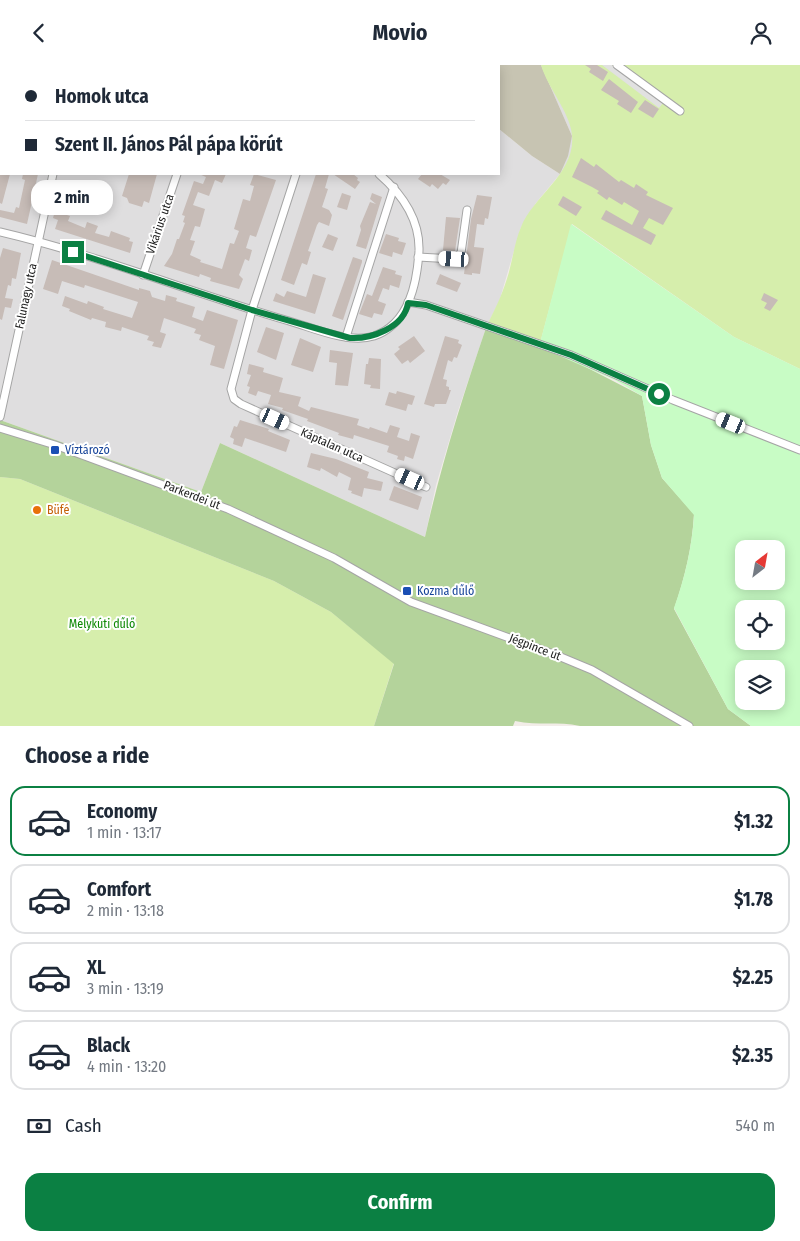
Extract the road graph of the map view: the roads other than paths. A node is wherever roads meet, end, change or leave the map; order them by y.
1 (618, 65) edge
2 (680, 111) dead end
3 (53, 175) edge
4 (177, 175) edge
5 (296, 175) edge
6 (380, 175) edge
7 (394, 187) junction
8 (467, 210) dead end
9 (0, 232) edge
10 (38, 241) junction
11 (418, 257) junction
12 (143, 275) junction
13 (408, 303) junction
14 (252, 310) junction
15 (346, 337) junction
16 (0, 417) edge
17 (0, 428) edge
18 (800, 450) edge
19 (426, 487) dead end
20 (374, 583) joint
21 (688, 726) edge

1 - 2 street
3 - 10 street, Falunagy utca
4 - 12 street, Vikárius utca
5 - 14 street, Káptalan utca
6 - 7 street
7 - 11 street
7 - 15 street
8 - 11 street
9 - 10 street
10 - 12 street
10 - 16 street, Falunagy utca
11 - 13 street
12 - 14 street
13 - 15 street
13 - 18 street
14 - 15 street
14 - 19 street, Káptalan utca
17 - 20 street, Parkerdei út
20 - 21 street, Jégpince út

